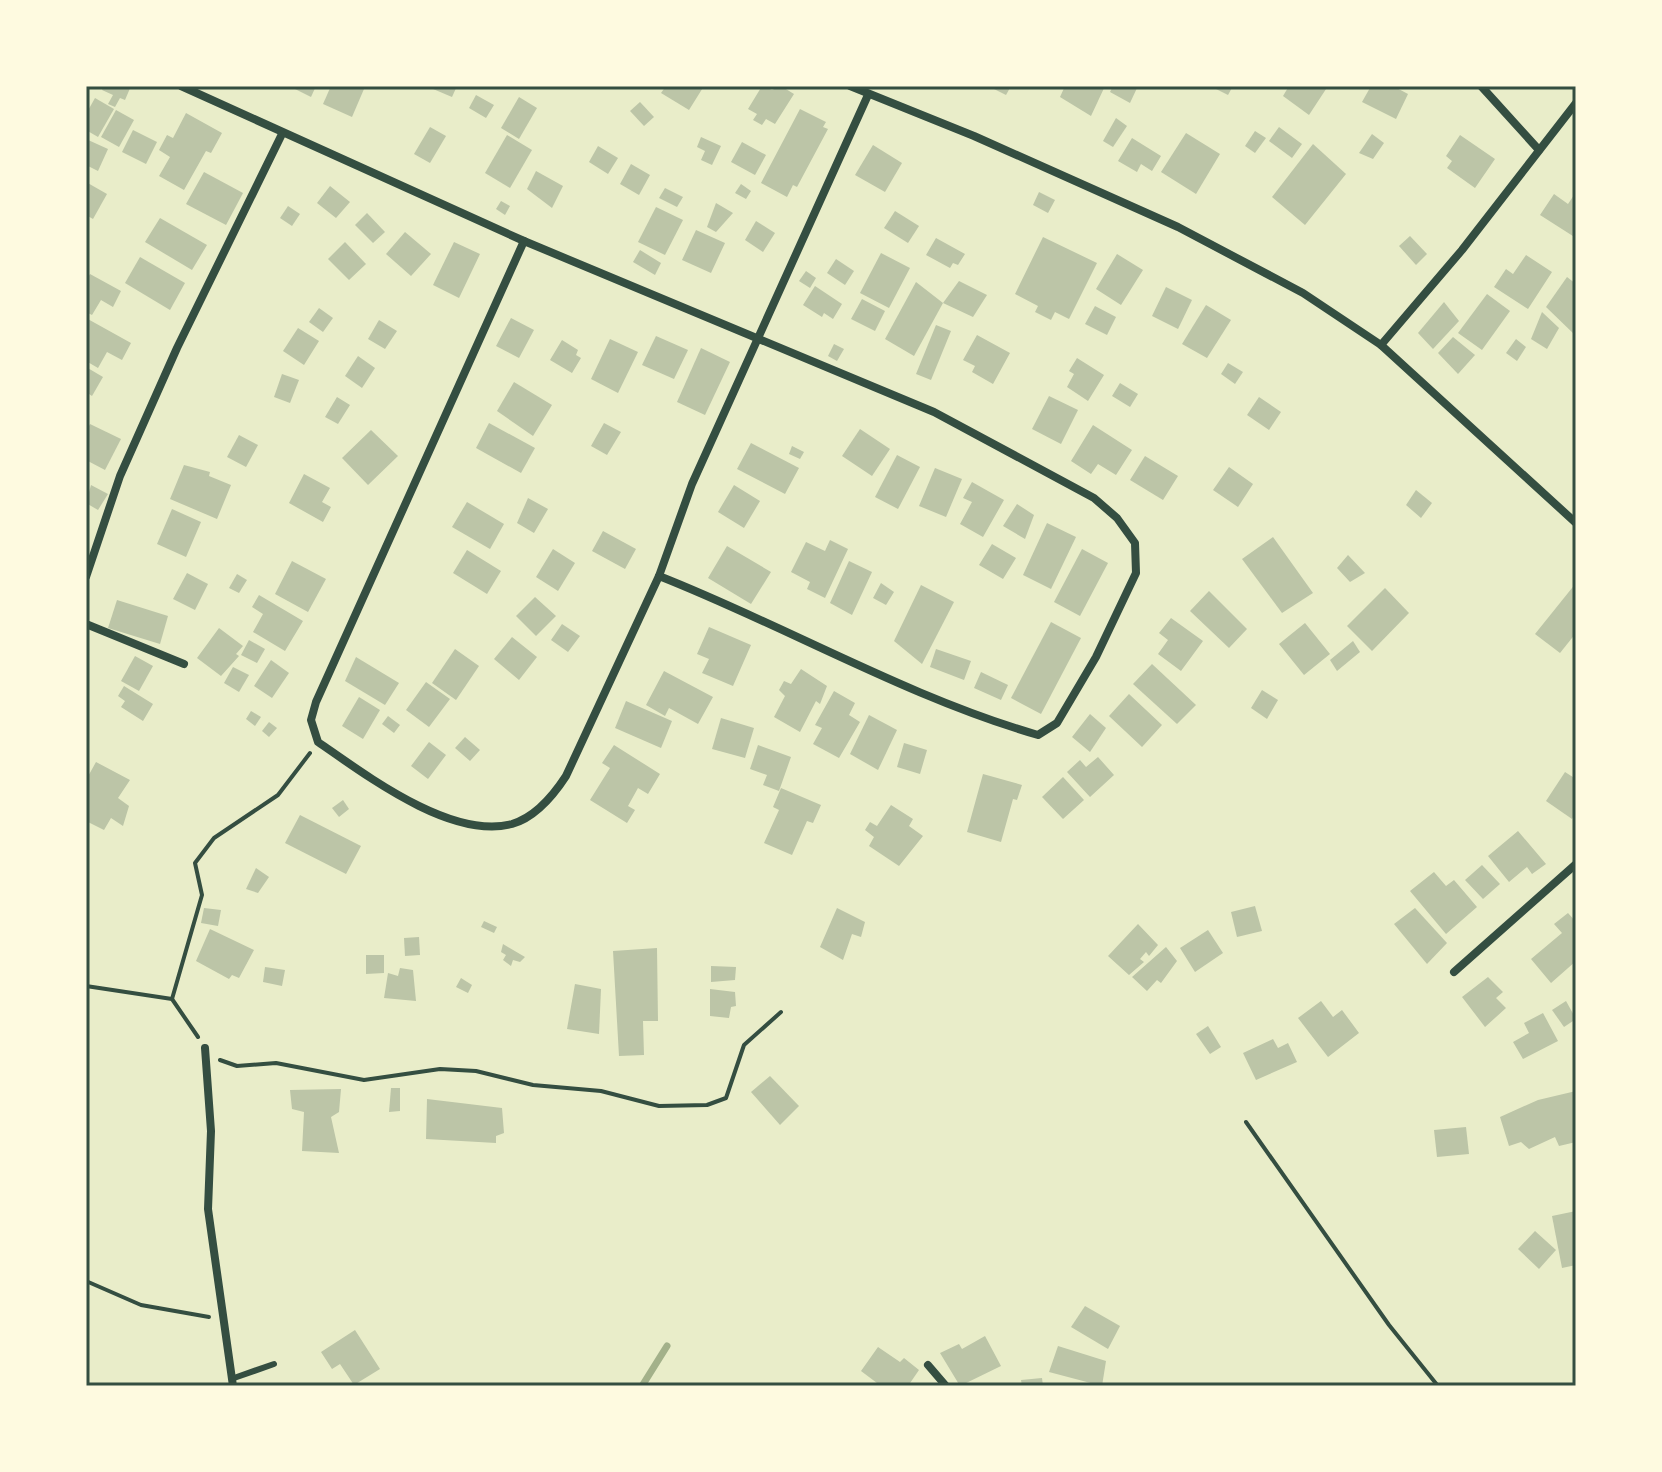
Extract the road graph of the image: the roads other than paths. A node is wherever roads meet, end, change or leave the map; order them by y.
1 (181, 86) edge
2 (850, 86) edge
3 (1481, 86) edge
4 (868, 95) junction
5 (1576, 103) edge
6 (282, 134) junction
7 (1539, 150) junction
8 (524, 241) junction
9 (758, 338) junction
10 (1381, 345) junction
11 (1576, 523) edge
12 (659, 576) junction
13 (86, 577) edge
14 (86, 624) edge
15 (184, 664) dead end
16 (1576, 864) edge
17 (1454, 972) dead end
18 (205, 1048) road end
19 (274, 1364) dead end
20 (928, 1365) dead end
21 (233, 1382) edge
22 (946, 1386) edge

1 - 6 street
2 - 4 street
3 - 7 street
4 - 9 street
4 - 10 street
5 - 7 street
6 - 8 street
6 - 13 street
7 - 10 street
8 - 9 street
8 - 12 street
9 - 12 street
9 - 12 street
10 - 11 street
14 - 15 street
16 - 17 street
18 - 21 street
19 - 21 lane
20 - 22 street

